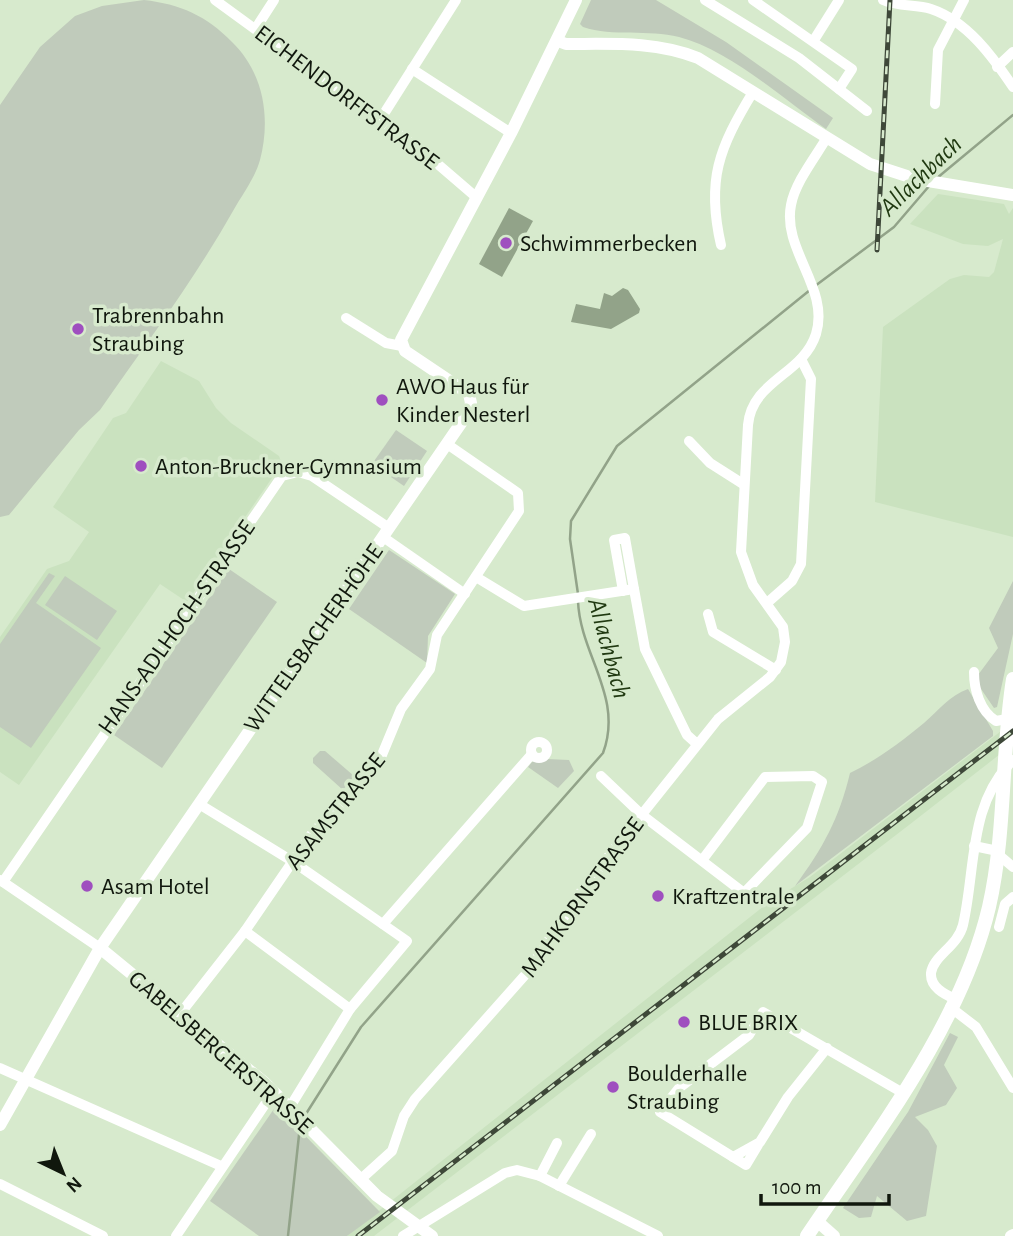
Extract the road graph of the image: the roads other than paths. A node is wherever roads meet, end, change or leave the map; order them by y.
1 (215, 0) edge
2 (274, 0) edge
3 (456, 0) edge
4 (576, 0) edge
5 (705, 0) edge
6 (753, 0) edge
7 (839, 0) edge
8 (964, 0) edge
9 (887, 2) edge
10 (904, 2) edge
11 (952, 19) junction
12 (256, 28) junction
13 (814, 40) junction
14 (558, 41) junction
15 (1013, 52) edge
16 (998, 67) junction
17 (412, 69) junction
18 (1013, 87) edge
19 (839, 89) junction
20 (753, 92) junction
21 (935, 104) dead end
22 (867, 111) dead end
23 (380, 120) junction
24 (511, 133) junction
25 (825, 139) junction
26 (1013, 195) edge
27 (476, 197) junction
28 (721, 245) dead end
29 (346, 318) dead end
30 (402, 346) junction
31 (801, 359) junction
32 (689, 441) dead end
33 (447, 444) junction
34 (743, 484) junction
35 (386, 533) junction
36 (629, 559) junction
37 (618, 561) junction
38 (476, 578) junction
39 (629, 590) junction
40 (465, 594) junction
41 (767, 603) junction
42 (708, 614) dead end
43 (776, 670) junction
44 (974, 672) dead end
45 (1013, 679) edge
46 (1013, 718) edge
47 (697, 744) junction
48 (532, 754) dead end
49 (1013, 760) edge
50 (601, 776) dead end
51 (199, 804) junction
52 (642, 815) junction
53 (974, 846) junction
54 (703, 859) junction
55 (292, 862) junction
56 (1013, 867) edge
57 (1, 881) edge
58 (1013, 897) edge
59 (383, 924) junction
60 (999, 926) dead end
61 (245, 931) junction
62 (100, 948) junction
63 (952, 1003) junction
64 (350, 1009) junction
65 (180, 1014) junction
66 (827, 1048) junction
67 (0, 1068) edge
68 (25, 1080) junction
69 (1013, 1088) edge
70 (274, 1091) junction
71 (903, 1093) junction
72 (291, 1108) junction
73 (0, 1125) edge
74 (591, 1134) dead end
75 (557, 1143) dead end
76 (221, 1166) junction
77 (540, 1176) junction
78 (361, 1179) junction
79 (0, 1184) edge
80 (559, 1186) junction
81 (817, 1221) junction
82 (417, 1226) junction
83 (92, 1233) edge
84 (103, 1236) edge
85 (176, 1236) edge
86 (403, 1236) edge
87 (432, 1236) edge
88 (658, 1236) edge
89 (807, 1236) edge
90 (834, 1236) edge

1 - 12 street, EICHENDORFFSTRASSE
2 - 12 street
3 - 17 street
4 - 14 street
5 - 19 street
6 - 13 street
7 - 13 street
8 - 11 street
9 - 10 street
10 - 11 street
11 - 16 street
11 - 21 street
12 - 23 street, EICHENDORFFSTRASSE
13 - 19 street
14 - 20 street
14 - 24 street
15 - 16 street
16 - 18 street
17 - 23 street
17 - 24 street
19 - 22 street
20 - 25 street
20 - 28 street
23 - 27 street, EICHENDORFFSTRASSE
24 - 27 street
25 - 26 street
25 - 31 street
27 - 30 street
29 - 30 street, WITTELSBACHERHÖHE
30 - 33 street, WITTELSBACHERHÖHE
31 - 34 street
31 - 41 street
32 - 34 street
33 - 35 street, WITTELSBACHERHÖHE
33 - 38 street, ASAMSTRASSE
34 - 41 street
35 - 40 street
35 - 51 street, WITTELSBACHERHÖHE
35 - 57 street, HANS-ADLHOCH-STRASSE
36 - 37 street
36 - 37 street
36 - 39 street
37 - 39 street
38 - 39 street
38 - 40 street, ASAMSTRASSE
39 - 47 street
40 - 55 street, ASAMSTRASSE
41 - 43 street
42 - 43 street
43 - 47 street, MAHKORNSTRASSE
44 - 46 street
45 - 63 main road
47 - 52 street, MAHKORNSTRASSE
48 - 59 street
49 - 53 street
50 - 52 street
51 - 55 street
51 - 62 street, WITTELSBACHERHÖHE
52 - 54 street
52 - 78 street, MAHKORNSTRASSE
53 - 56 street
53 - 63 street
54 - 54 street
55 - 59 street
55 - 61 street, ASAMSTRASSE
57 - 62 street, GABELSBERGERSTRASSE
58 - 60 street
59 - 64 street
61 - 64 street
61 - 65 street, ASAMSTRASSE
62 - 65 street, GABELSBERGERSTRASSE
62 - 68 street, WITTELSBACHERHÖHE
63 - 69 street
63 - 71 main road
64 - 72 street
65 - 70 street, GABELSBERGERSTRASSE
66 - 66 street
66 - 71 street
67 - 68 street
68 - 73 street, WITTELSBACHERHÖHE
68 - 76 street
70 - 72 street, GABELSBERGERSTRASSE
70 - 76 street
71 - 81 main road
72 - 78 street, GABELSBERGERSTRASSE
74 - 80 street
75 - 77 street
76 - 85 street
77 - 80 street
77 - 82 street
78 - 82 street, GABELSBERGERSTRASSE
79 - 83 street
80 - 88 street
81 - 89 main road
81 - 90 street
82 - 86 street
82 - 87 street, GABELSBERGERSTRASSE
83 - 84 street

